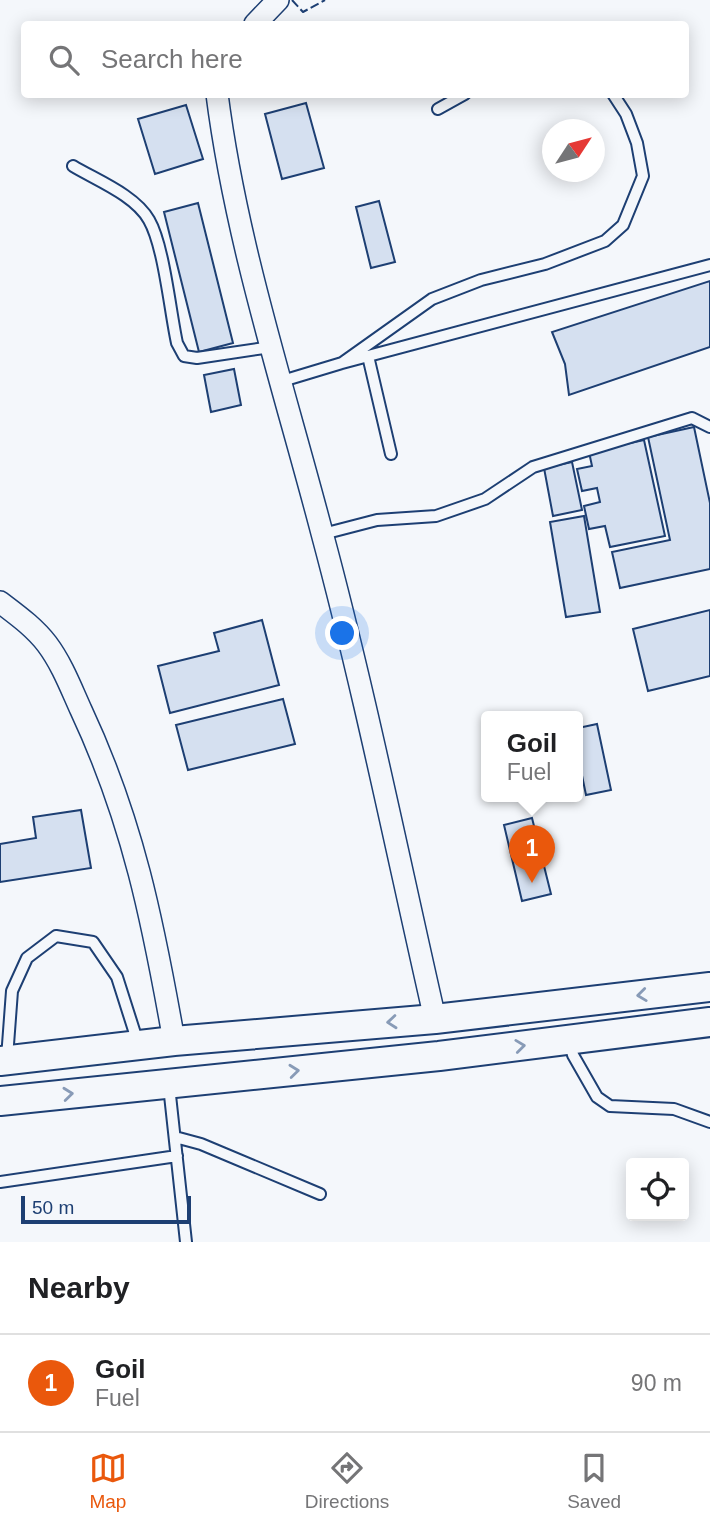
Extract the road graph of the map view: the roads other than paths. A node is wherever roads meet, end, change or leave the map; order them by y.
1 (278, 0) edge
2 (258, 21) edge
3 (218, 98) edge
4 (458, 98) edge
5 (616, 98) edge
6 (438, 109) dead end
7 (73, 166) dead end
8 (710, 265) edge
9 (271, 347) junction
10 (368, 356) junction
11 (342, 363) junction
12 (279, 382) junction
13 (710, 427) edge
14 (391, 454) dead end
15 (323, 534) junction
16 (0, 602) edge
17 (710, 987) edge
18 (435, 1019) junction
19 (710, 1022) edge
20 (569, 1040) junction
21 (174, 1041) junction
22 (139, 1045) junction
23 (3, 1061) edge
24 (169, 1083) junction
25 (0, 1101) edge
26 (710, 1122) edge
27 (175, 1136) junction
28 (177, 1156) junction
29 (0, 1182) edge
30 (320, 1194) dead end
31 (186, 1242) edge

1 - 2 street
3 - 9 street
4 - 6 lane
5 - 11 lane
7 - 9 lane
8 - 10 lane
9 - 12 street
10 - 11 lane
10 - 14 lane
11 - 12 lane
12 - 15 street
13 - 15 lane
15 - 18 street
16 - 21 street
17 -> 18 main road
18 -> 21 main road
19 - 20 main road
24 -> 20 main road
20 - 26 lane
21 - 22 main road
22 - 23 main road
22 - 23 lane
25 -> 24 main road
24 - 27 lane
27 - 28 lane
27 - 30 lane
28 - 29 lane
28 - 31 lane

